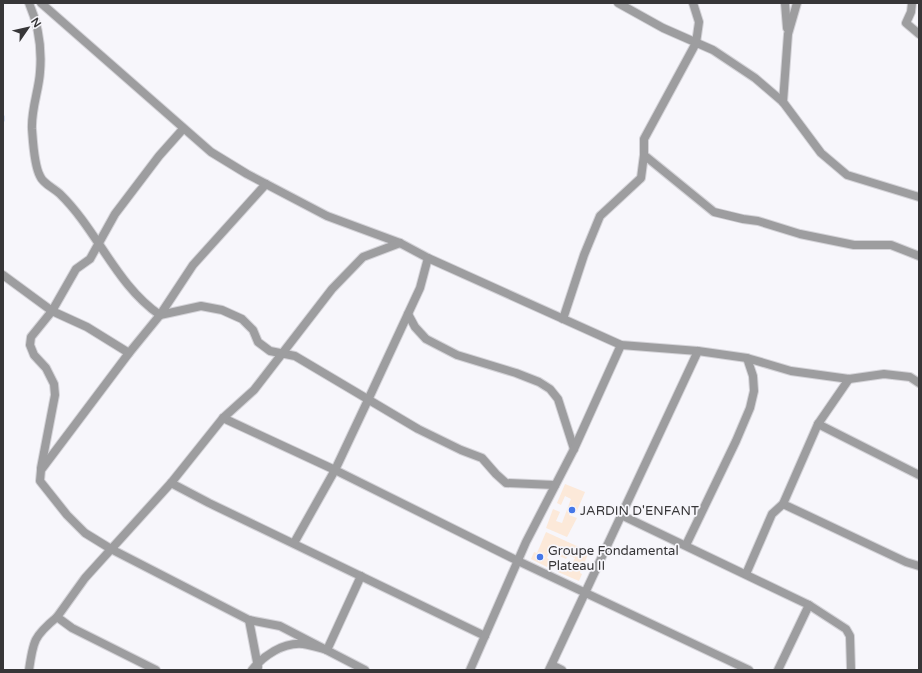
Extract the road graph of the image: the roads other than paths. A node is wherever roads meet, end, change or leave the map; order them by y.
1 (29, 3) edge
2 (41, 3) edge
3 (618, 3) edge
4 (693, 3) edge
5 (785, 3) edge
6 (797, 3) edge
7 (912, 3) edge
8 (788, 34) junction
9 (919, 34) edge
10 (696, 43) junction
11 (783, 102) junction
12 (183, 129) junction
13 (644, 156) junction
14 (266, 184) junction
15 (919, 197) edge
16 (98, 242) junction
17 (400, 243) junction
18 (919, 256) edge
19 (428, 258) junction
20 (3, 275) edge
21 (52, 311) junction
22 (408, 314) junction
23 (160, 315) junction
24 (563, 319) junction
25 (621, 345) junction
26 (698, 351) junction
27 (129, 353) junction
28 (281, 353) junction
29 (747, 358) junction
30 (849, 379) junction
31 (919, 383) edge
32 (368, 400) junction
33 (223, 418) junction
34 (818, 424) junction
35 (574, 449) junction
36 (41, 470) junction
37 (335, 470) junction
38 (919, 475) edge
39 (171, 483) junction
40 (555, 485) junction
41 (783, 504) junction
42 (620, 515) junction
43 (294, 544) junction
44 (686, 545) junction
45 (111, 549) junction
46 (518, 562) junction
47 (919, 566) edge
48 (746, 574) junction
49 (361, 576) junction
50 (586, 592) junction
51 (809, 605) junction
52 (57, 617) junction
53 (249, 620) junction
54 (486, 636) junction
55 (327, 650) junction
56 (550, 667) edge
57 (256, 668) edge
58 (29, 670) edge
59 (156, 670) edge
60 (365, 670) edge
61 (470, 670) edge
62 (562, 670) edge
63 (749, 670) edge
64 (778, 670) edge
65 (851, 670) edge

1 - 16 street
2 - 12 street
3 - 10 street
4 - 10 street
5 - 8 street
6 - 8 street
7 - 9 street
8 - 11 street
10 - 11 street
10 - 13 street
11 - 15 street
12 - 14 street
12 - 16 street
13 - 18 street
13 - 24 street
14 - 17 street
14 - 23 street
16 - 21 street
16 - 23 street
17 - 19 street
17 - 28 street
19 - 22 street
19 - 24 street
20 - 21 street
21 - 27 street
21 - 36 street
22 - 32 street
22 - 35 street
23 - 27 street
23 - 28 street
24 - 25 street
25 - 26 street
25 - 35 street
26 - 29 street
26 - 42 street
27 - 36 street
28 - 32 street
28 - 33 street
29 - 30 street
29 - 44 street
30 - 31 street
30 - 34 street
32 - 37 street
32 - 40 street
33 - 37 street
33 - 39 street
34 - 38 street
34 - 41 street
35 - 40 street
36 - 45 street
37 - 43 street
37 - 46 street
39 - 43 street
39 - 45 street
40 - 46 street
41 - 47 street
41 - 48 street
42 - 44 street
42 - 50 street
43 - 49 street
44 - 48 street
45 - 52 street
45 - 53 street
46 - 50 street
46 - 54 street
48 - 51 street
49 - 54 street
49 - 55 street
50 - 56 street
50 - 63 street
51 - 64 street
51 - 65 street
52 - 58 street
52 - 59 street
53 - 55 street
53 - 57 street
54 - 61 street
55 - 57 street
55 - 60 street
56 - 62 street

